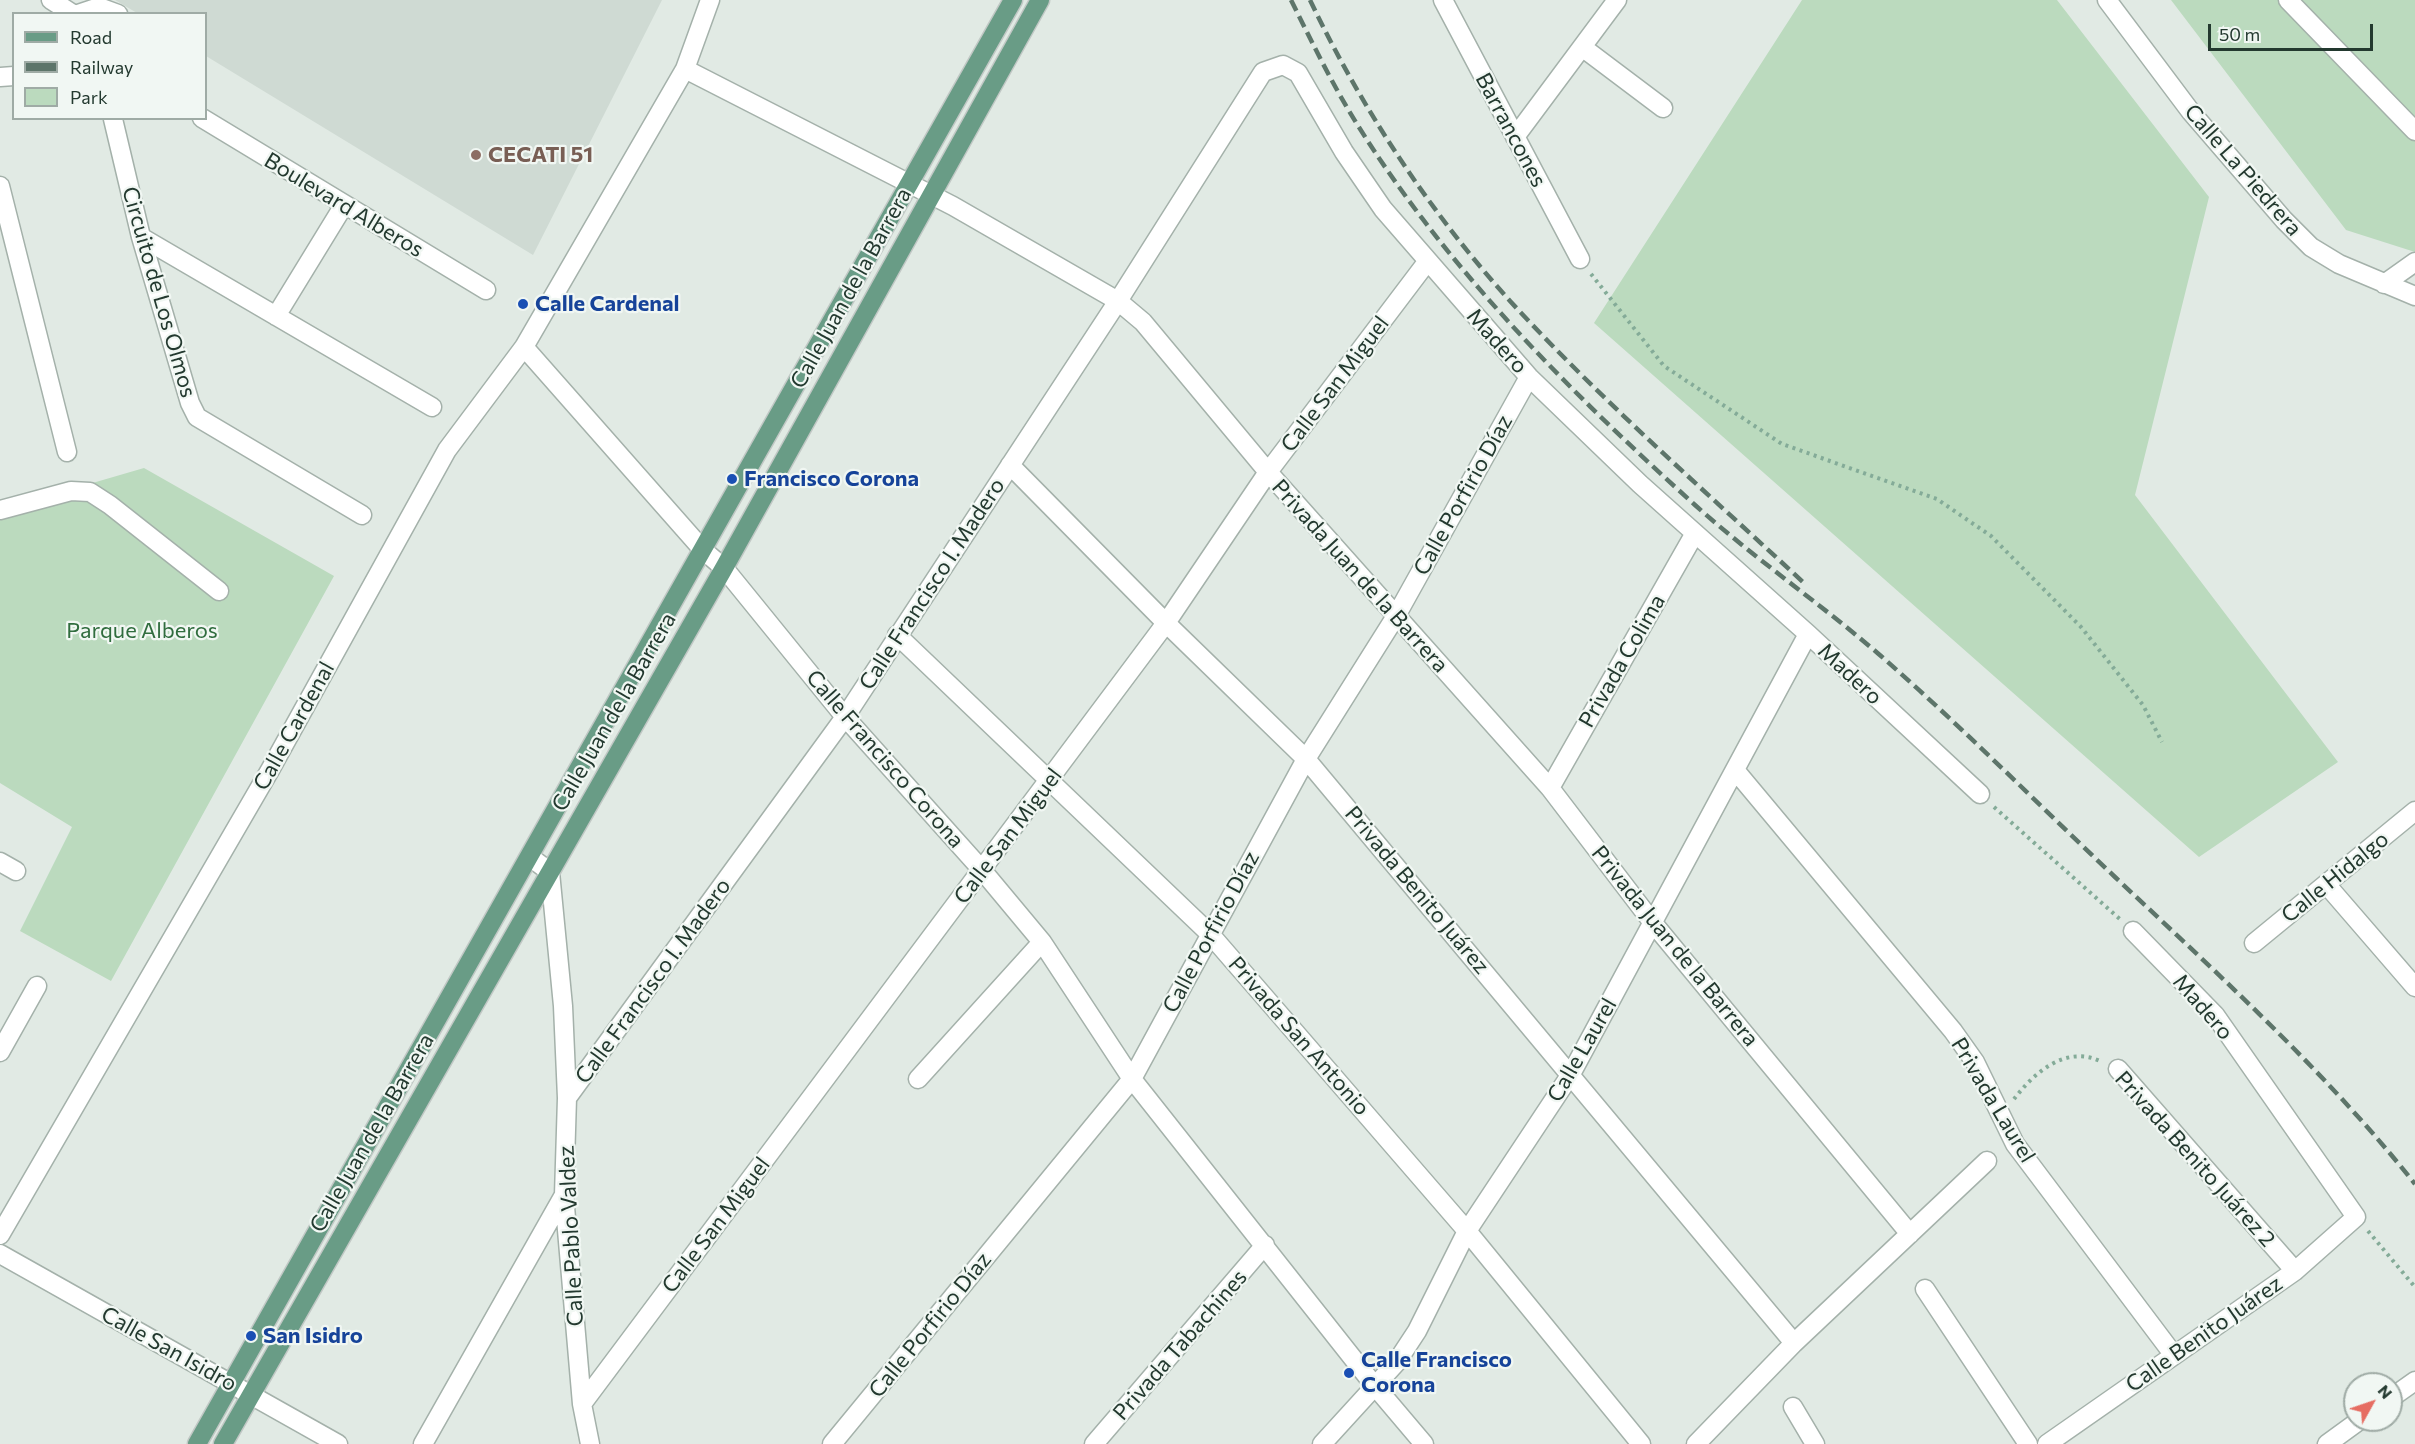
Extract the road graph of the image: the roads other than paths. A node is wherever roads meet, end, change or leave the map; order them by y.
1 (51, 0) edge
2 (710, 0) edge
3 (1013, 0) edge
4 (1040, 0) edge
5 (1443, 0) edge
6 (1617, 0) edge
7 (2107, 0) edge
8 (2288, 0) edge
9 (71, 12) edge
10 (84, 12) edge
11 (113, 12) edge
12 (1582, 47) junction
13 (1283, 65) joint
14 (685, 69) junction
15 (1663, 108) dead end
16 (113, 120) edge
17 (205, 120) edge
18 (2415, 131) edge
19 (1515, 137) junction
20 (911, 184) junction
21 (0, 186) edge
22 (930, 194) junction
23 (344, 205) junction
24 (141, 237) junction
25 (1580, 259) road end
26 (1427, 262) junction
27 (2415, 262) edge
28 (2384, 284) junction
29 (486, 290) dead end
30 (2415, 296) edge
31 (1118, 301) junction
32 (276, 316) junction
33 (524, 347) junction
34 (1529, 377) junction
35 (432, 408) dead end
36 (67, 452) dead end
37 (1010, 465) junction
38 (1268, 472) junction
39 (0, 510) edge
40 (362, 515) dead end
41 (1695, 533) junction
42 (703, 550) junction
43 (723, 568) junction
44 (219, 591) dead end
45 (1396, 616) junction
46 (1166, 623) junction
47 (1808, 634) junction
48 (897, 635) junction
49 (845, 717) junction
50 (1306, 759) junction
51 (1735, 770) junction
52 (1050, 780) junction
53 (1550, 788) junction
54 (1980, 794) road end
55 (2415, 811) edge
56 (530, 857) junction
57 (982, 870) junction
58 (550, 872) junction
59 (2326, 884) junction
60 (1653, 923) junction
61 (2133, 931) road end
62 (1210, 934) junction
63 (1042, 942) junction
64 (2254, 943) dead end
65 (36, 986) dead end
66 (2415, 987) edge
67 (0, 1052) edge
68 (2118, 1069) road end
69 (1571, 1074) junction
70 (918, 1079) dead end
71 (1132, 1079) junction
72 (567, 1098) junction
73 (1987, 1161) dead end
74 (564, 1195) junction
75 (2356, 1217) joint
76 (1467, 1231) junction
77 (0, 1234) edge
78 (1910, 1234) junction
79 (1265, 1245) junction
80 (0, 1254) edge
81 (2295, 1271) junction
82 (1925, 1289) dead end
83 (1794, 1342) junction
84 (2173, 1354) junction
85 (230, 1382) junction
86 (1374, 1385) junction
87 (250, 1394) junction
88 (582, 1404) junction
89 (1793, 1407) dead end
90 (2343, 1432) edge
91 (197, 1444) edge
92 (223, 1444) edge
93 (338, 1444) edge
94 (423, 1444) edge
95 (590, 1444) edge
96 (832, 1444) edge
97 (1094, 1444) edge
98 (1322, 1444) edge
99 (1424, 1444) edge
100 (1641, 1444) edge
101 (1696, 1444) edge
102 (1815, 1444) edge
103 (2028, 1444) edge
104 (2047, 1444) edge
105 (2326, 1444) edge

1 - 9 street
2 - 14 street, Calle Cardenal
3 - 20 main road, Calle Juan de la Barrera
4 - 22 main road, Calle Juan de la Barrera
5 - 19 street, Barrancones
6 - 12 street
7 - 28 street, Calle La Piedrera
8 - 18 street
10 - 11 street
12 - 15 street
12 - 19 street
13 - 26 street, Madero
13 - 31 street, Calle Francisco I. Madero
14 - 20 street, Privada Juan de la Barrera
14 - 33 street, Calle Cardenal
16 - 24 street, Circuito de Los Olmos
17 - 23 street, Boulevard Alberos
19 - 25 street, Barrancones
20 - 22 street, Privada Juan de la Barrera
20 - 42 main road, Calle Juan de la Barrera
21 - 36 street
22 - 31 street, Privada Juan de la Barrera
22 - 43 main road, Calle Juan de la Barrera
23 - 29 street, Boulevard Alberos
23 - 32 street
24 - 32 street, Circuito de Los Olmos
24 - 40 street, Circuito de Los Olmos
26 - 34 street, Madero
26 - 38 street, Calle San Miguel
27 - 28 street
28 - 30 street, Calle La Piedrera
31 - 37 street, Calle Francisco I. Madero
31 - 38 street, Privada Juan de la Barrera
32 - 35 street, Circuito de Los Olmos
33 - 42 street, Calle Francisco Corona
33 - 77 street, Calle Cardenal
34 - 41 street, Madero
34 - 45 street, Calle Porfirio Díaz
37 - 46 street, Privada Benito Juárez
37 - 48 street, Calle Francisco I. Madero
38 - 45 street, Privada Juan de la Barrera
38 - 46 street, Calle San Miguel
39 - 44 street
41 - 47 street, Madero
41 - 53 street, Privada Colima
42 - 43 street, Calle Francisco Corona
42 - 56 main road, Calle Juan de la Barrera
43 - 49 street, Calle Francisco Corona
43 - 58 main road, Calle Juan de la Barrera
45 - 50 street, Calle Porfirio Díaz
45 - 53 street, Privada Juan de la Barrera
46 - 50 street, Privada Benito Juárez
46 - 52 street, Calle San Miguel
47 - 51 street, Calle Laurel
47 - 54 street, Madero
48 - 49 street, Calle Francisco I. Madero
48 - 52 street, Privada San Antonio
49 - 57 street, Calle Francisco Corona
49 - 72 street, Calle Francisco I. Madero
50 - 62 street, Calle Porfirio Díaz
50 - 69 street, Privada Benito Juárez
51 - 60 street, Calle Laurel
51 - 84 street, Privada Laurel
52 - 57 street, Calle San Miguel
52 - 62 street, Privada San Antonio
53 - 60 street, Privada Juan de la Barrera
55 - 59 street, Calle Hidalgo
56 - 58 street
56 - 85 main road, Calle Juan de la Barrera
57 - 63 street, Calle Francisco Corona
57 - 88 street, Calle San Miguel
58 - 72 street, Calle Pablo Valdez
58 - 87 main road, Calle Juan de la Barrera
59 - 64 street, Calle Hidalgo
59 - 66 street
60 - 69 street, Calle Laurel
60 - 78 street, Privada Juan de la Barrera
61 - 75 street, Madero
62 - 71 street, Calle Porfirio Díaz
62 - 76 street, Privada San Antonio
63 - 70 street
63 - 71 street, Calle Francisco Corona
65 - 67 street
68 - 81 street, Privada Benito Juárez 2
69 - 76 street, Calle Laurel
69 - 83 street, Privada Benito Juárez
71 - 79 street, Calle Francisco Corona
71 - 96 street, Calle Porfirio Díaz
72 - 74 street, Calle Pablo Valdez
73 - 78 street
74 - 88 street, Calle Pablo Valdez
74 - 94 street
75 - 81 street, Calle Benito Juárez
76 - 86 street, Calle Laurel
76 - 100 street, Privada San Antonio
78 - 83 street
79 - 86 street, Calle Francisco Corona
79 - 97 street, Privada Tabachines
80 - 85 street, Calle San Isidro
81 - 84 street, Calle Benito Juárez
82 - 103 street
83 - 101 street
84 - 104 street, Calle Benito Juárez
85 - 87 street, Calle San Isidro
85 - 91 main road, Calle Juan de la Barrera
86 - 98 street, Calle Laurel
86 - 99 street, Calle Francisco Corona
87 - 92 main road, Calle Juan de la Barrera
87 - 93 street, Calle San Isidro
88 - 95 street, Calle Pablo Valdez
89 - 102 street
90 - 105 street

